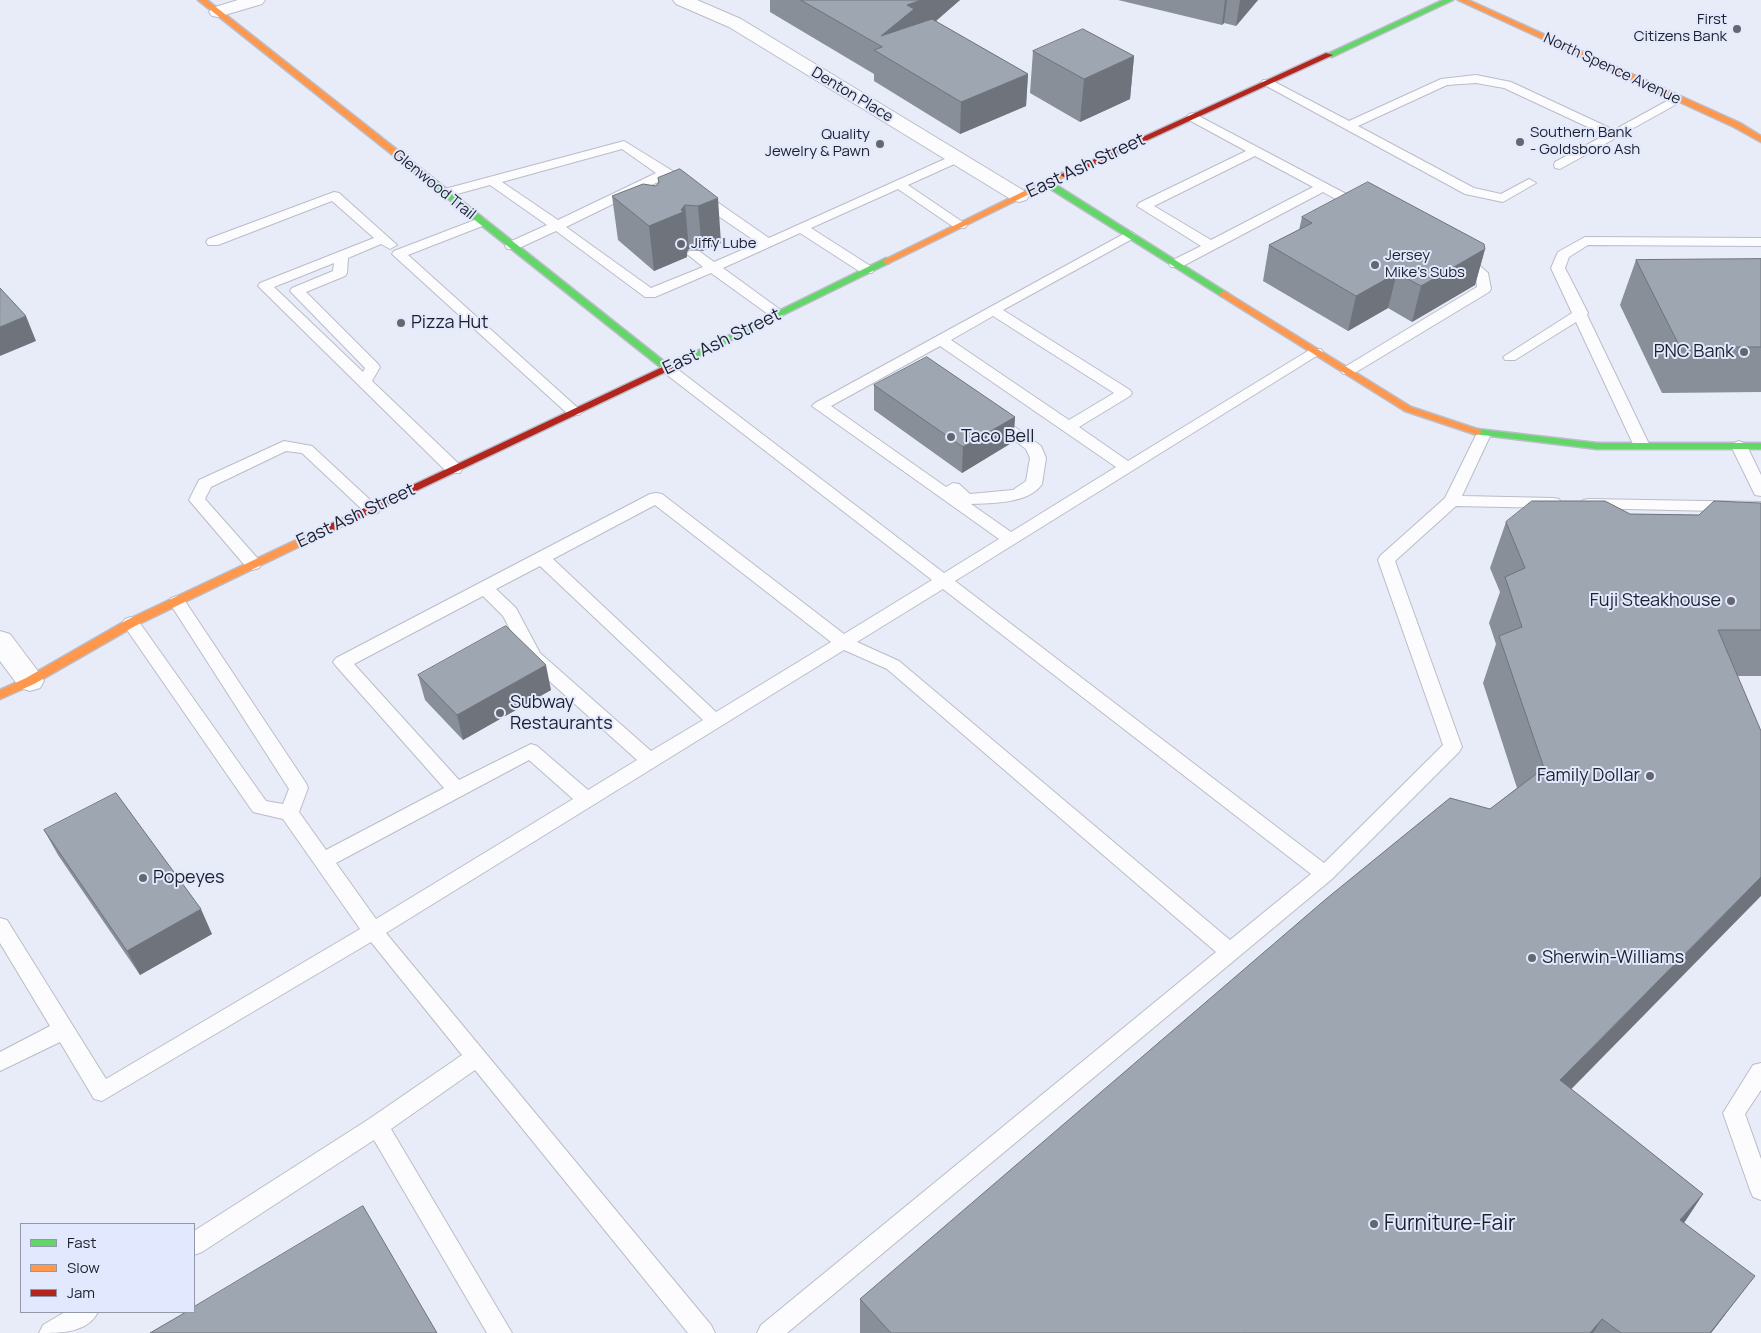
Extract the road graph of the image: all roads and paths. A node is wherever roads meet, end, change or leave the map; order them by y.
1 (202, 0) edge
2 (256, 0) edge
3 (682, 0) edge
4 (1449, 0) edge
5 (1462, 0) edge
6 (218, 12) junction
7 (1267, 83) junction
8 (1678, 100) junction
9 (1193, 117) junction
10 (1348, 126) junction
11 (1614, 135) junction
12 (1761, 140) edge
13 (1255, 151) junction
14 (956, 158) junction
15 (1560, 164) dead end
16 (666, 174) junction
17 (492, 181) junction
18 (1047, 183) junction
19 (1529, 183) dead end
20 (900, 184) junction
21 (1323, 187) junction
22 (446, 194) junction
23 (1019, 196) junction
24 (617, 197) junction
25 (632, 208) edge
26 (1374, 214) edge
27 (480, 222) junction
28 (960, 225) junction
29 (557, 226) junction
30 (801, 228) junction
31 (1129, 235) junction
32 (382, 239) junction
33 (213, 242) dead end
34 (1761, 242) edge
35 (768, 244) junction
36 (512, 246) junction
37 (1211, 246) junction
38 (399, 254) junction
39 (694, 254) dead end
40 (1450, 255) edge
41 (341, 256) junction
42 (1176, 264) junction
43 (713, 268) junction
44 (867, 270) junction
45 (993, 310) junction
46 (1581, 313) junction
47 (778, 314) junction
48 (940, 340) junction
49 (1316, 352) junction
50 (908, 357) junction
51 (1510, 357) dead end
52 (667, 368) junction
53 (924, 368) edge
54 (1348, 371) junction
55 (364, 382) junction
56 (574, 412) junction
57 (986, 413) edge
58 (1068, 427) junction
59 (1483, 434) junction
60 (1642, 446) junction
61 (1739, 446) junction
62 (1761, 446) edge
63 (894, 458) junction
64 (1128, 468) junction
65 (454, 469) junction
66 (1761, 491) edge
67 (1452, 501) junction
68 (1761, 507) edge
69 (372, 509) junction
70 (1011, 540) junction
71 (541, 557) junction
72 (253, 564) junction
73 (944, 581) junction
74 (484, 587) junction
75 (177, 602) junction
76 (131, 623) junction
77 (0, 641) edge
78 (844, 643) junction
79 (30, 681) junction
80 (0, 695) edge
81 (715, 721) junction
82 (650, 761) junction
83 (456, 790) junction
84 (587, 800) junction
85 (290, 813) junction
86 (323, 860) junction
87 (1325, 874) junction
88 (0, 926) edge
89 (372, 931) junction
90 (1230, 952) junction
91 (63, 1030) junction
92 (476, 1057) junction
93 (0, 1062) edge
94 (1761, 1072) edge
95 (377, 1126) junction
96 (1761, 1190) edge
97 (195, 1243) edge
98 (84, 1313) edge
99 (50, 1333) edge
100 (500, 1333) edge
101 (704, 1333) edge
102 (769, 1333) edge

1 - 6 street, Glenwood Trail
2 - 6 street
3 - 14 street, Denton Place
4 - 7 street, East Ash Street
5 - 8 street, North Spence Avenue
6 - 22 street, Glenwood Trail
7 - 9 street, East Ash Street
7 - 10 lane
8 - 11 lane
8 - 12 street, North Spence Avenue
9 - 13 lane
9 - 18 street, East Ash Street
10 - 11 lane
10 - 19 lane
11 - 15 lane
13 - 21 lane
13 - 37 lane
14 - 20 lane
14 - 23 street, Denton Place
16 - 17 lane
16 - 24 lane
16 - 35 lane
17 - 22 lane
17 - 29 lane
18 - 23 street, East Ash Street
18 - 31 street
20 - 28 lane
20 - 30 lane
21 - 26 lane
21 - 37 lane
22 - 27 street, Glenwood Trail
23 - 28 street, East Ash Street
24 - 25 lane
24 - 29 lane
27 - 36 street, Glenwood Trail
27 - 38 lane
28 - 44 street, East Ash Street
29 - 36 lane
29 - 43 lane
30 - 35 lane
30 - 44 lane
31 - 42 street
31 - 45 lane
32 - 33 lane
32 - 38 lane
32 - 41 lane
34 - 46 lane
35 - 43 lane
36 - 52 street, Glenwood Trail
37 - 42 lane
38 - 56 lane
39 - 43 lane
40 - 54 lane
41 - 55 lane
41 - 55 lane
42 - 49 street
43 - 47 lane
44 - 47 street, East Ash Street
45 - 48 lane
45 - 58 lane
46 - 51 lane
46 - 60 lane
47 - 52 street, East Ash Street
48 - 50 lane
48 - 58 lane
49 - 54 street
49 - 64 lane
50 - 53 lane
50 - 63 lane
52 - 56 street, East Ash Street
52 - 73 lane
54 - 59 street
55 - 65 lane
56 - 65 street, East Ash Street
57 - 63 lane
58 - 64 lane
59 - 60 street
59 - 67 lane
60 - 61 street
61 - 62 street
61 - 66 lane
63 - 70 lane
64 - 70 lane
65 - 69 street, East Ash Street
67 - 68 lane
67 - 87 lane
69 - 72 street, East Ash Street
69 - 72 lane
70 - 73 lane
71 - 74 lane
71 - 78 lane
71 - 81 lane
72 - 75 street, East Ash Street
73 - 78 lane
73 - 87 lane
74 - 82 lane
74 - 83 lane
75 - 76 street, East Ash Street
75 - 85 lane
76 - 79 street, East Ash Street
76 - 85 lane
77 - 79 street
78 - 81 lane
78 - 90 lane
79 - 80 street, East Ash Street
81 - 82 lane
82 - 84 lane
83 - 84 lane
83 - 86 lane
84 - 89 lane
85 - 86 lane
86 - 89 lane
87 - 90 lane
88 - 91 lane
89 - 91 lane
89 - 92 lane
90 - 102 lane
91 - 93 lane
92 - 95 lane
92 - 101 lane
94 - 96 lane
95 - 97 lane
95 - 100 lane
98 - 99 lane

